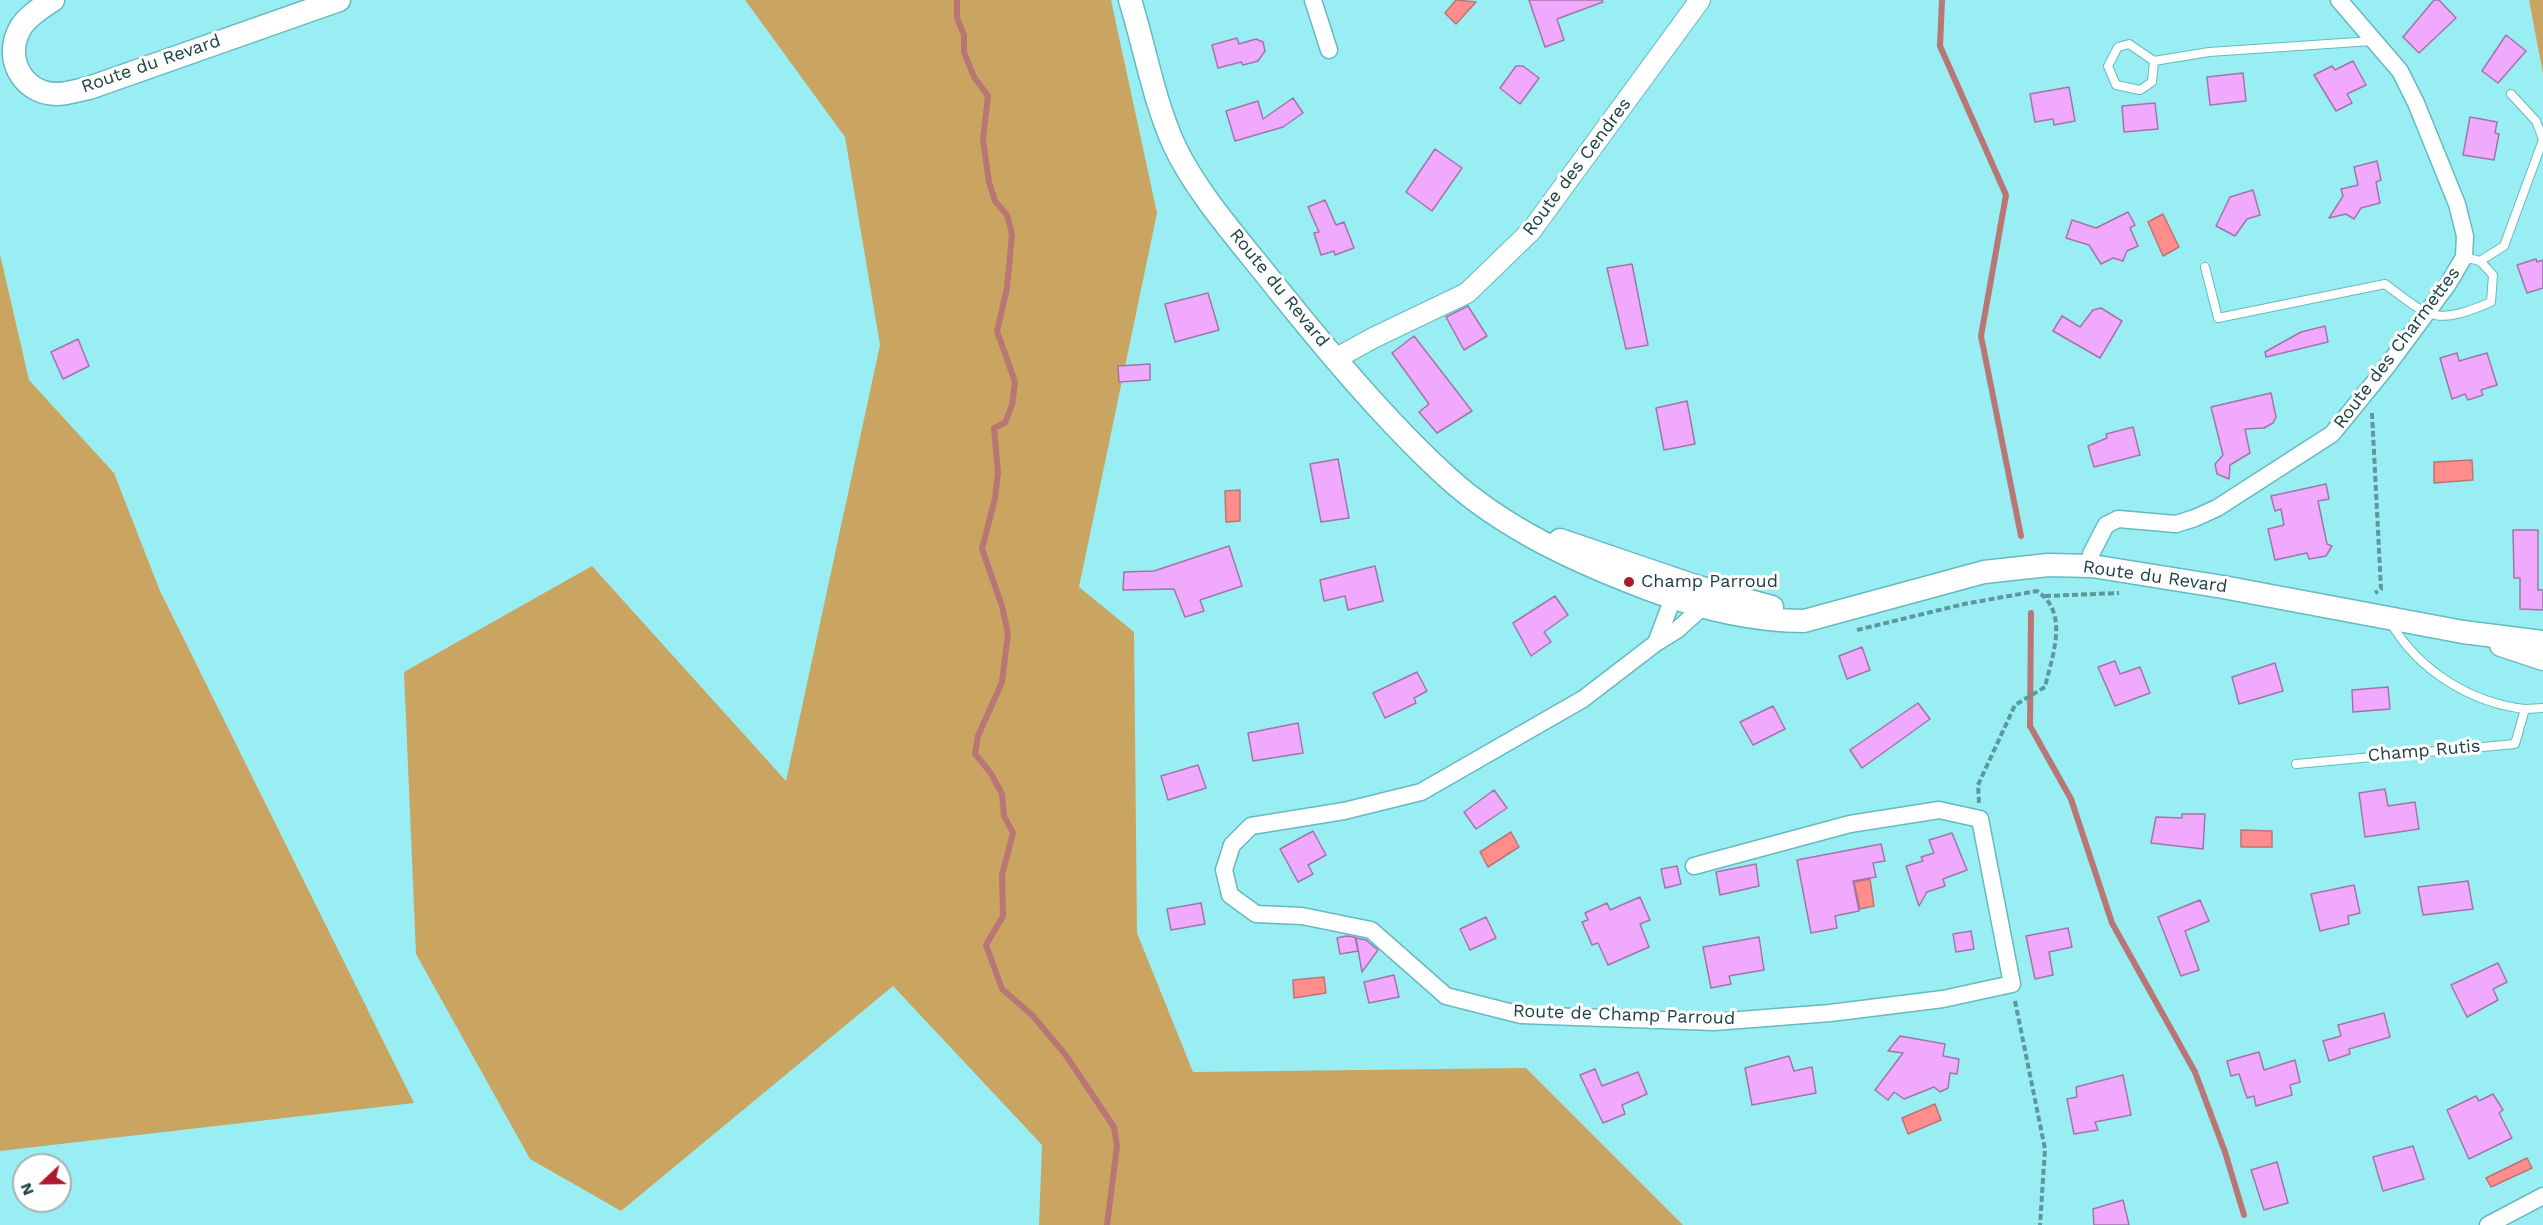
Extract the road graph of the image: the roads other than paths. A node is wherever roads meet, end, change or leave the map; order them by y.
1 (53, 0) edge
2 (339, 0) edge
3 (1130, 0) edge
4 (1313, 0) edge
5 (1700, 0) edge
6 (2338, 0) edge
7 (2375, 40) junction
8 (1329, 50) dead end
9 (2154, 61) junction
10 (2511, 94) dead end
11 (2543, 139) edge
12 (2472, 259) junction
13 (2205, 267) dead end
14 (2425, 314) junction
15 (1335, 359) junction
16 (1508, 521) junction
17 (2092, 566) junction
18 (1698, 596) junction
19 (1673, 598) junction
20 (2379, 617) junction
21 (2463, 632) junction
22 (2543, 642) edge
23 (1656, 643) junction
24 (2543, 659) edge
25 (2543, 708) edge
26 (2525, 709) junction
27 (2296, 764) dead end
28 (1694, 866) dead end
29 (2543, 1196) edge
30 (2488, 1225) edge

1 - 2 main road, Route du Revard
3 - 15 main road, Route du Revard
4 - 8 street
5 - 15 street, Route des Cendres
6 - 7 street, Route des Charmettes
7 - 9 lane
7 - 12 street, Route des Charmettes
9 - 9 lane
10 - 11 lane
11 - 12 lane
12 - 14 street, Route des Charmettes
12 - 14 lane
13 - 14 lane
14 - 17 street, Route des Charmettes
15 - 16 main road, Route du Revard
16 - 18 main road, Route du Revard
16 - 19 main road, Route du Revard
17 - 18 main road, Route du Revard
17 - 20 main road, Route du Revard
18 - 19 main road, Route du Revard
18 - 23 street, Route de Champ Parroud
19 - 23 street
20 - 21 main road, Route du Revard
20 - 26 lane
21 - 22 main road, Route du Revard
21 - 24 main road, Route du Revard
23 - 28 street, Route de Champ Parroud
25 - 26 lane
26 - 27 lane, Champ Rutis
29 - 30 street

